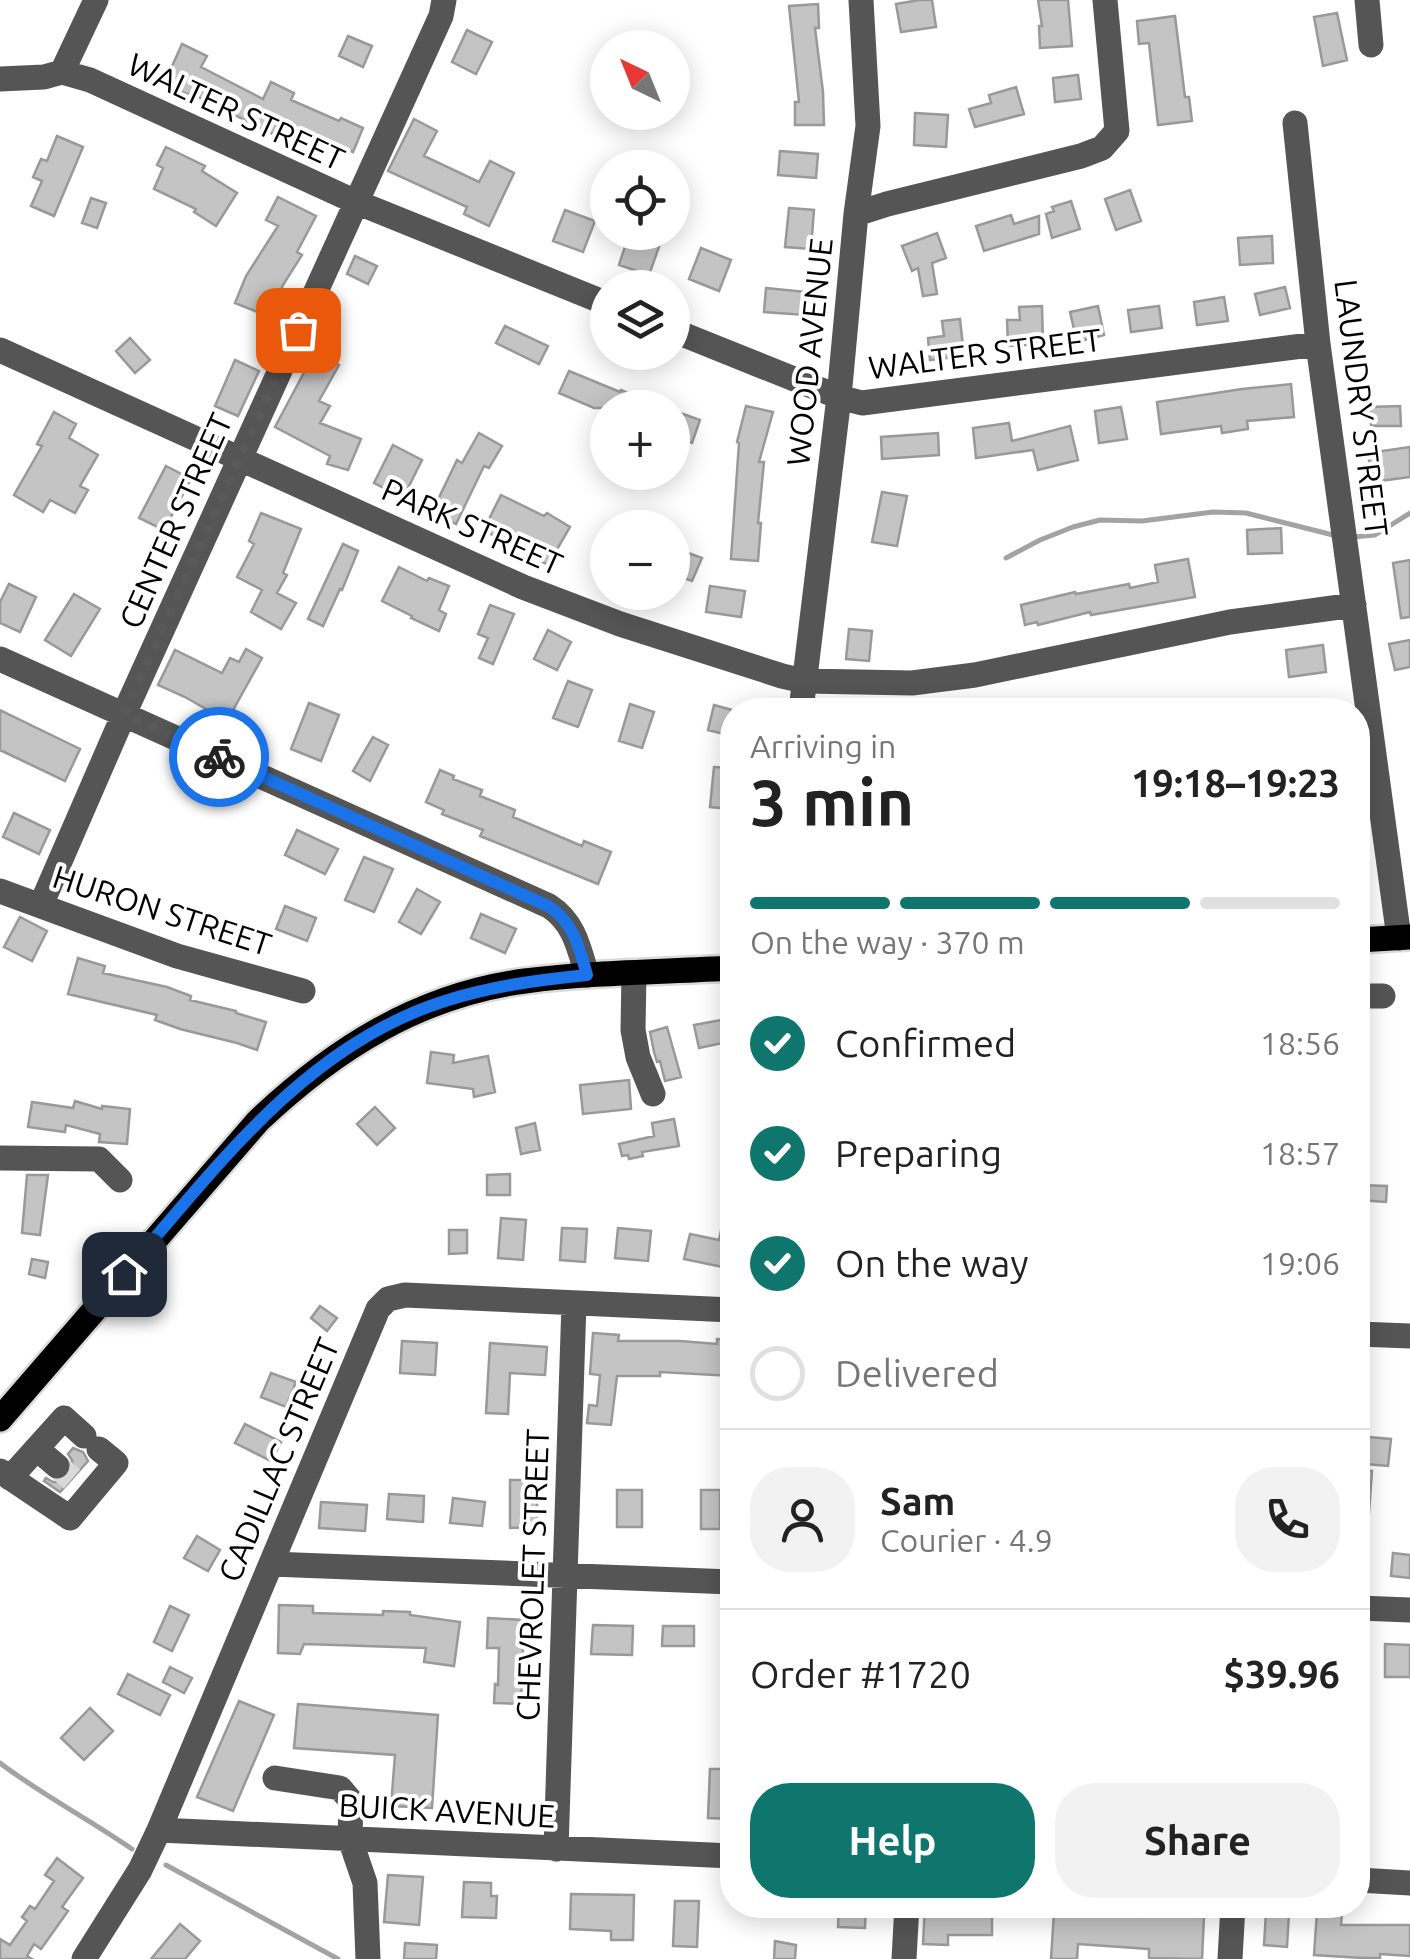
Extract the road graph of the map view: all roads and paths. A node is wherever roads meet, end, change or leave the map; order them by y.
1 (96, 0) edge
2 (444, 0) edge
3 (860, 0) edge
4 (1105, 0) edge
5 (1367, 0) edge
6 (1371, 45) dead end
7 (62, 72) junction
8 (0, 79) edge
9 (1296, 123) dead end
10 (356, 202) junction
11 (856, 214) junction
12 (590, 297) edge
13 (690, 337) edge
14 (1318, 344) junction
15 (0, 350) edge
16 (839, 398) junction
17 (240, 459) junction
18 (1354, 605) junction
19 (0, 659) edge
20 (804, 681) junction
21 (802, 698) edge
22 (1361, 698) edge
23 (124, 714) junction
24 (1370, 803) edge
25 (0, 891) edge
26 (42, 906) junction
27 (1404, 938) edge
28 (1370, 939) edge
29 (720, 969) edge
30 (634, 973) junction
31 (587, 975) junction
32 (303, 991) dead end
33 (654, 1094) dead end
34 (0, 1158) edge
35 (120, 1180) dead end
36 (574, 1304) junction
37 (720, 1310) edge
38 (1370, 1334) edge
39 (1410, 1336) edge
40 (0, 1419) edge
41 (36, 1449) junction
42 (5, 1475) edge
43 (73, 1479) junction
44 (271, 1564) junction
45 (565, 1576) junction
46 (720, 1582) edge
47 (1370, 1608) edge
48 (1410, 1610) edge
49 (275, 1778) dead end
50 (158, 1830) junction
51 (350, 1839) junction
52 (556, 1848) junction
53 (720, 1855) edge
54 (1370, 1880) edge
55 (1410, 1882) edge
56 (906, 1918) edge
57 (1232, 1918) edge
58 (84, 1959) edge
59 (368, 1959) edge
60 (904, 1959) edge
61 (1230, 1959) edge

1 - 7 street
2 - 10 street, CENTER STREET
3 - 11 street, WOOD AVENUE
4 - 11 street
5 - 6 street
7 - 8 street, WALTER STREET
7 - 10 street, WALTER STREET
9 - 14 street, LAUNDRY STREET
10 - 12 street, WALTER STREET
10 - 17 street, CENTER STREET
11 - 16 street, WOOD AVENUE
13 - 16 street, WALTER STREET
14 - 16 street, WALTER STREET
14 - 18 street, LAUNDRY STREET
15 - 17 street, PARK STREET
16 - 20 street, WOOD AVENUE
17 - 20 street, PARK STREET
17 - 23 street, CENTER STREET
18 - 20 street, PARK STREET
18 - 22 street, LAUNDRY STREET
19 - 23 street
20 - 21 street, WOOD AVENUE
23 - 26 street, CENTER STREET
23 - 31 street
24 - 27 street, LAUNDRY STREET
25 - 26 street, HURON STREET
26 - 32 street, HURON STREET
27 - 28 main road
29 - 30 main road
30 - 31 main road
30 - 33 street
31 - 40 main road
34 - 35 street
36 - 37 street, CADILLAC STREET
36 - 44 street, CADILLAC STREET
36 - 45 street, CHEVROLET STREET
38 - 39 street
41 - 42 street
41 - 43 street
41 - 43 street
42 - 43 street
44 - 45 street
44 - 50 street, CADILLAC STREET
45 - 46 street
45 - 52 street, CHEVROLET STREET
47 - 48 street
49 - 51 street
50 - 51 street, BUICK AVENUE
50 - 58 street, CADILLAC STREET
51 - 52 street, BUICK AVENUE
51 - 59 street
52 - 53 street, BUICK AVENUE
54 - 55 street
56 - 60 street
57 - 61 street

